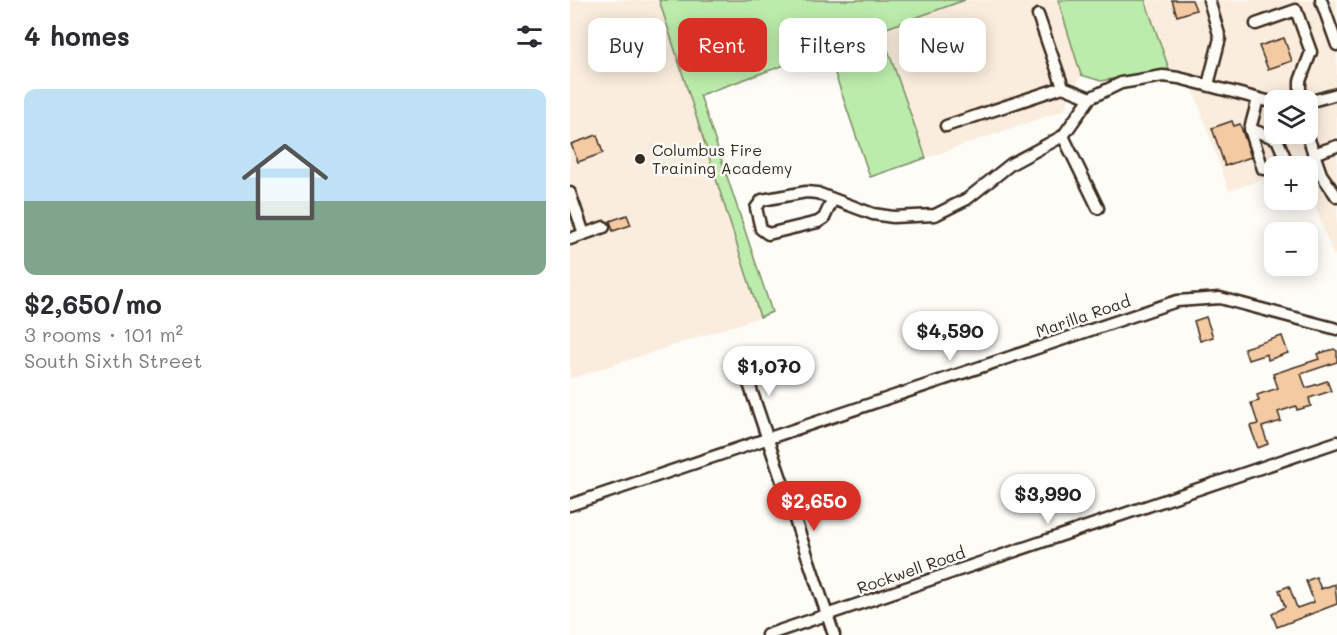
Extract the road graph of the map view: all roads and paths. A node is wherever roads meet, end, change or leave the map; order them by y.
1 (1209, 0) edge
2 (1321, 0) edge
3 (1337, 7) edge
4 (1325, 11) junction
5 (1038, 15) dead end
6 (1256, 24) dead end
7 (1337, 45) edge
8 (1208, 85) junction
9 (1063, 87) junction
10 (1300, 90) edge
11 (1337, 94) edge
12 (1090, 98) junction
13 (1258, 99) junction
14 (1318, 99) edge
15 (1264, 100) edge
16 (946, 126) dead end
17 (1250, 129) dead end
18 (1063, 136) junction
19 (1310, 144) edge
20 (1337, 146) edge
21 (1314, 154) junction
22 (570, 193) edge
23 (1337, 197) edge
24 (831, 201) junction
25 (1098, 208) dead end
26 (604, 227) dead end
27 (584, 234) junction
28 (570, 238) edge
29 (1337, 329) edge
30 (743, 366) dead end
31 (767, 437) junction
32 (1337, 442) edge
33 (570, 505) edge
34 (827, 614) junction
35 (767, 635) edge
36 (834, 635) edge

1 - 8 street
2 - 4 street
3 - 4 street
4 - 7 street
5 - 9 street
6 - 10 street
8 - 12 street
8 - 13 street
9 - 12 street
9 - 16 street
11 - 14 street
12 - 18 street
13 - 15 street
13 - 17 street
18 - 24 street
18 - 25 street
19 - 21 street
20 - 21 street
21 - 23 street
22 - 27 street
24 - 24 street
26 - 27 street
27 - 28 street
29 - 31 street, Marilla Road
30 - 31 street
31 - 33 street, Marilla Road
31 - 34 street
32 - 34 street, Rockwell Road
34 - 35 street, Rockwell Road
34 - 36 street

